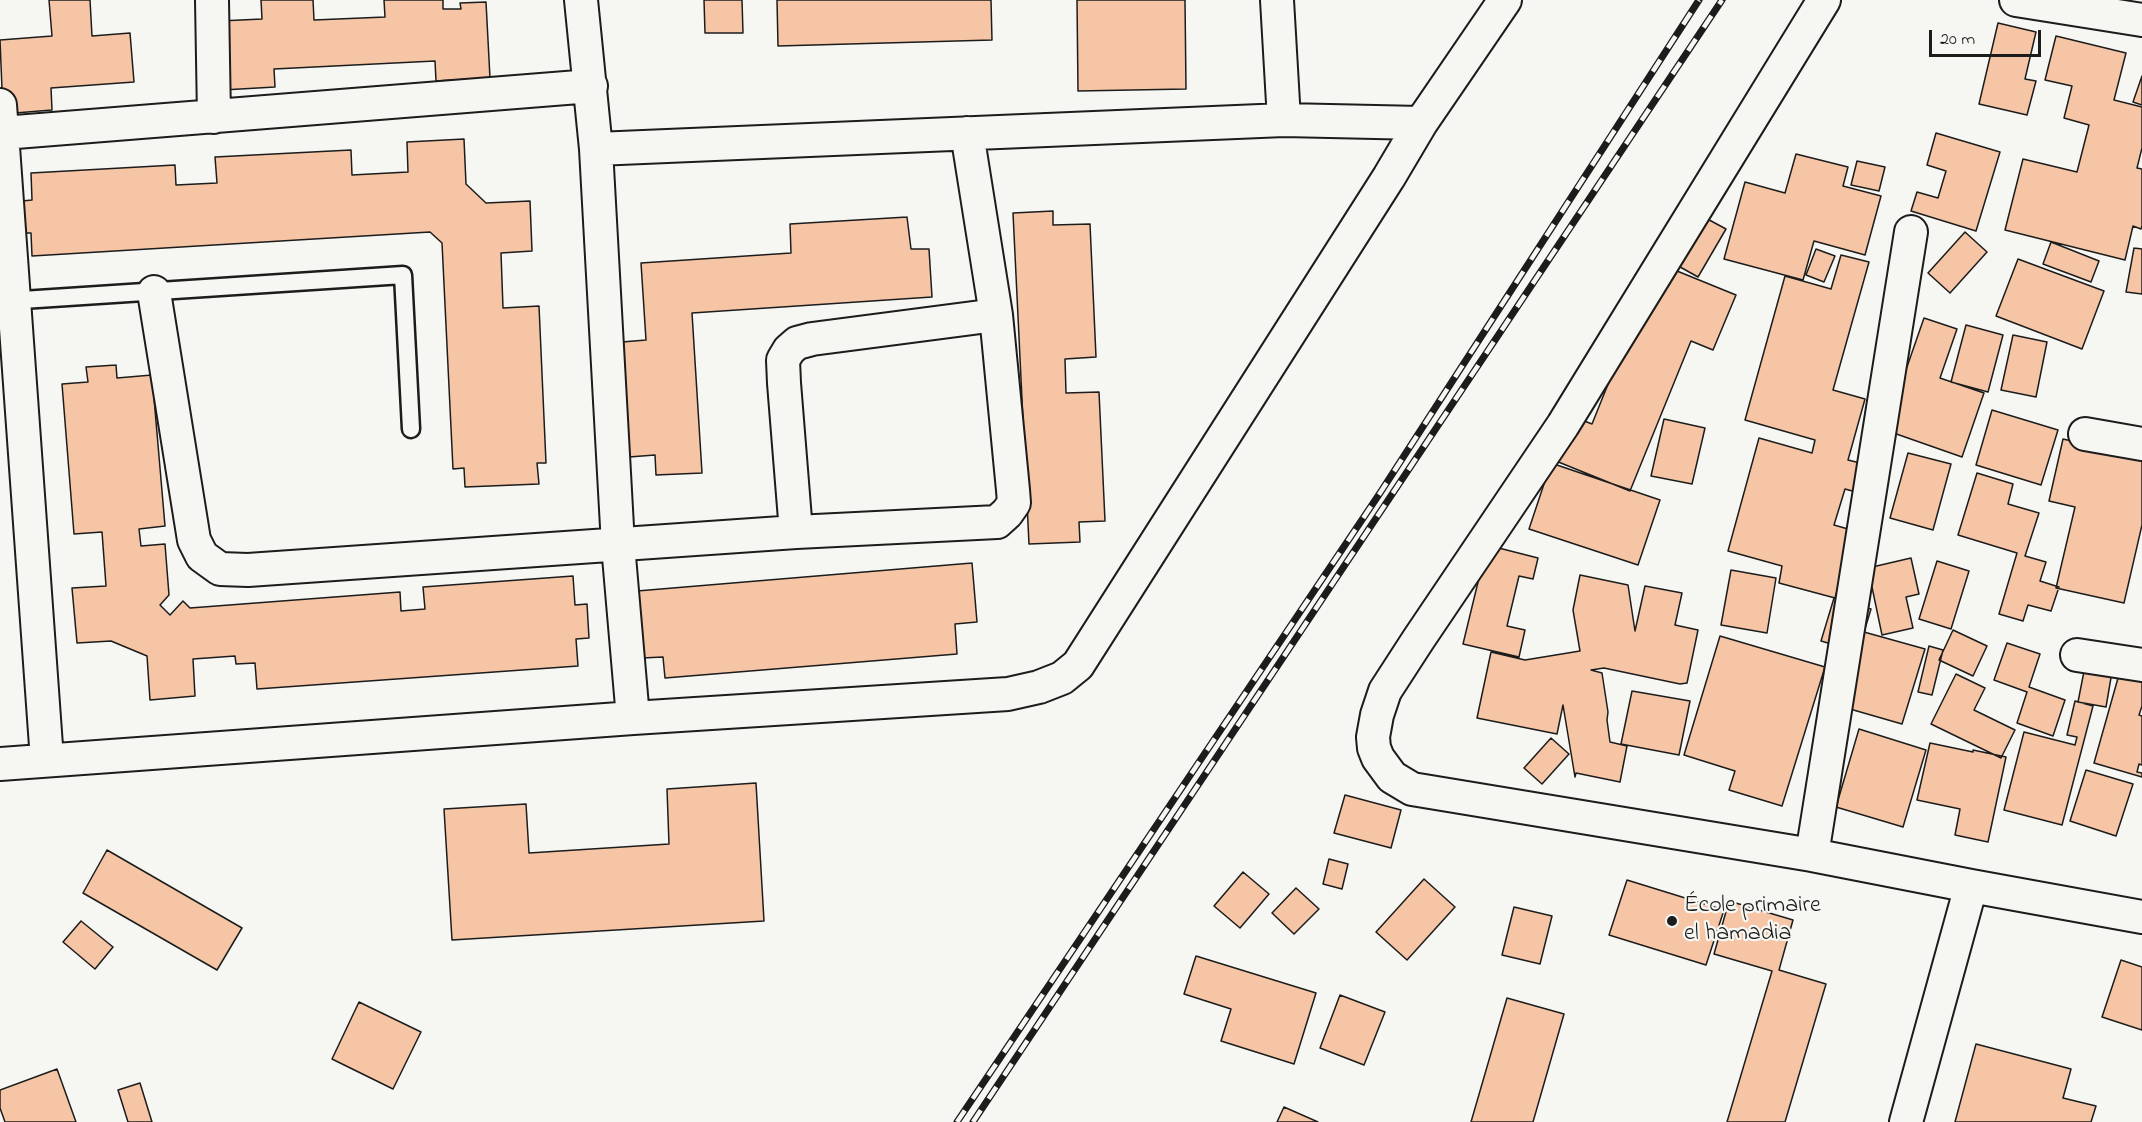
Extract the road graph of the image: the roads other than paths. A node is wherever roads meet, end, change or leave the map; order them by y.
1 (212, 0) edge
2 (581, 0) edge
3 (1277, 0) edge
4 (1505, 0) edge
5 (1824, 0) edge
6 (2016, 0) edge
7 (2142, 20) edge
8 (591, 86) junction
9 (214, 117) junction
10 (2, 119) edge
11 (1284, 120) junction
12 (1421, 123) junction
13 (967, 133) junction
14 (596, 148) junction
15 (1911, 232) dead end
16 (154, 292) junction
17 (7, 301) edge
18 (996, 315) junction
19 (411, 429) dead end
20 (2085, 434) dead end
21 (2142, 444) edge
22 (796, 532) junction
23 (618, 545) junction
24 (2077, 655) dead end
25 (2142, 665) edge
26 (633, 718) junction
27 (47, 760) junction
28 (0, 764) edge
29 (1812, 855) junction
30 (1971, 886) junction
31 (2142, 917) edge
32 (1906, 1122) edge

1 - 9 street
2 - 8 street
3 - 11 street
4 - 12 street
5 - 29 street
6 - 7 street
8 - 9 street
8 - 14 street
9 - 10 street
10 - 17 street
11 - 12 street
11 - 13 street
12 - 26 street
13 - 14 street
13 - 18 street
14 - 23 street
15 - 29 street
16 - 17 lane
16 - 19 lane
16 - 23 street
17 - 27 street
18 - 22 street
18 - 22 street
20 - 21 street
22 - 23 street
23 - 26 street
24 - 25 street
26 - 27 street
27 - 28 street
29 - 30 street
30 - 31 street
30 - 32 street

